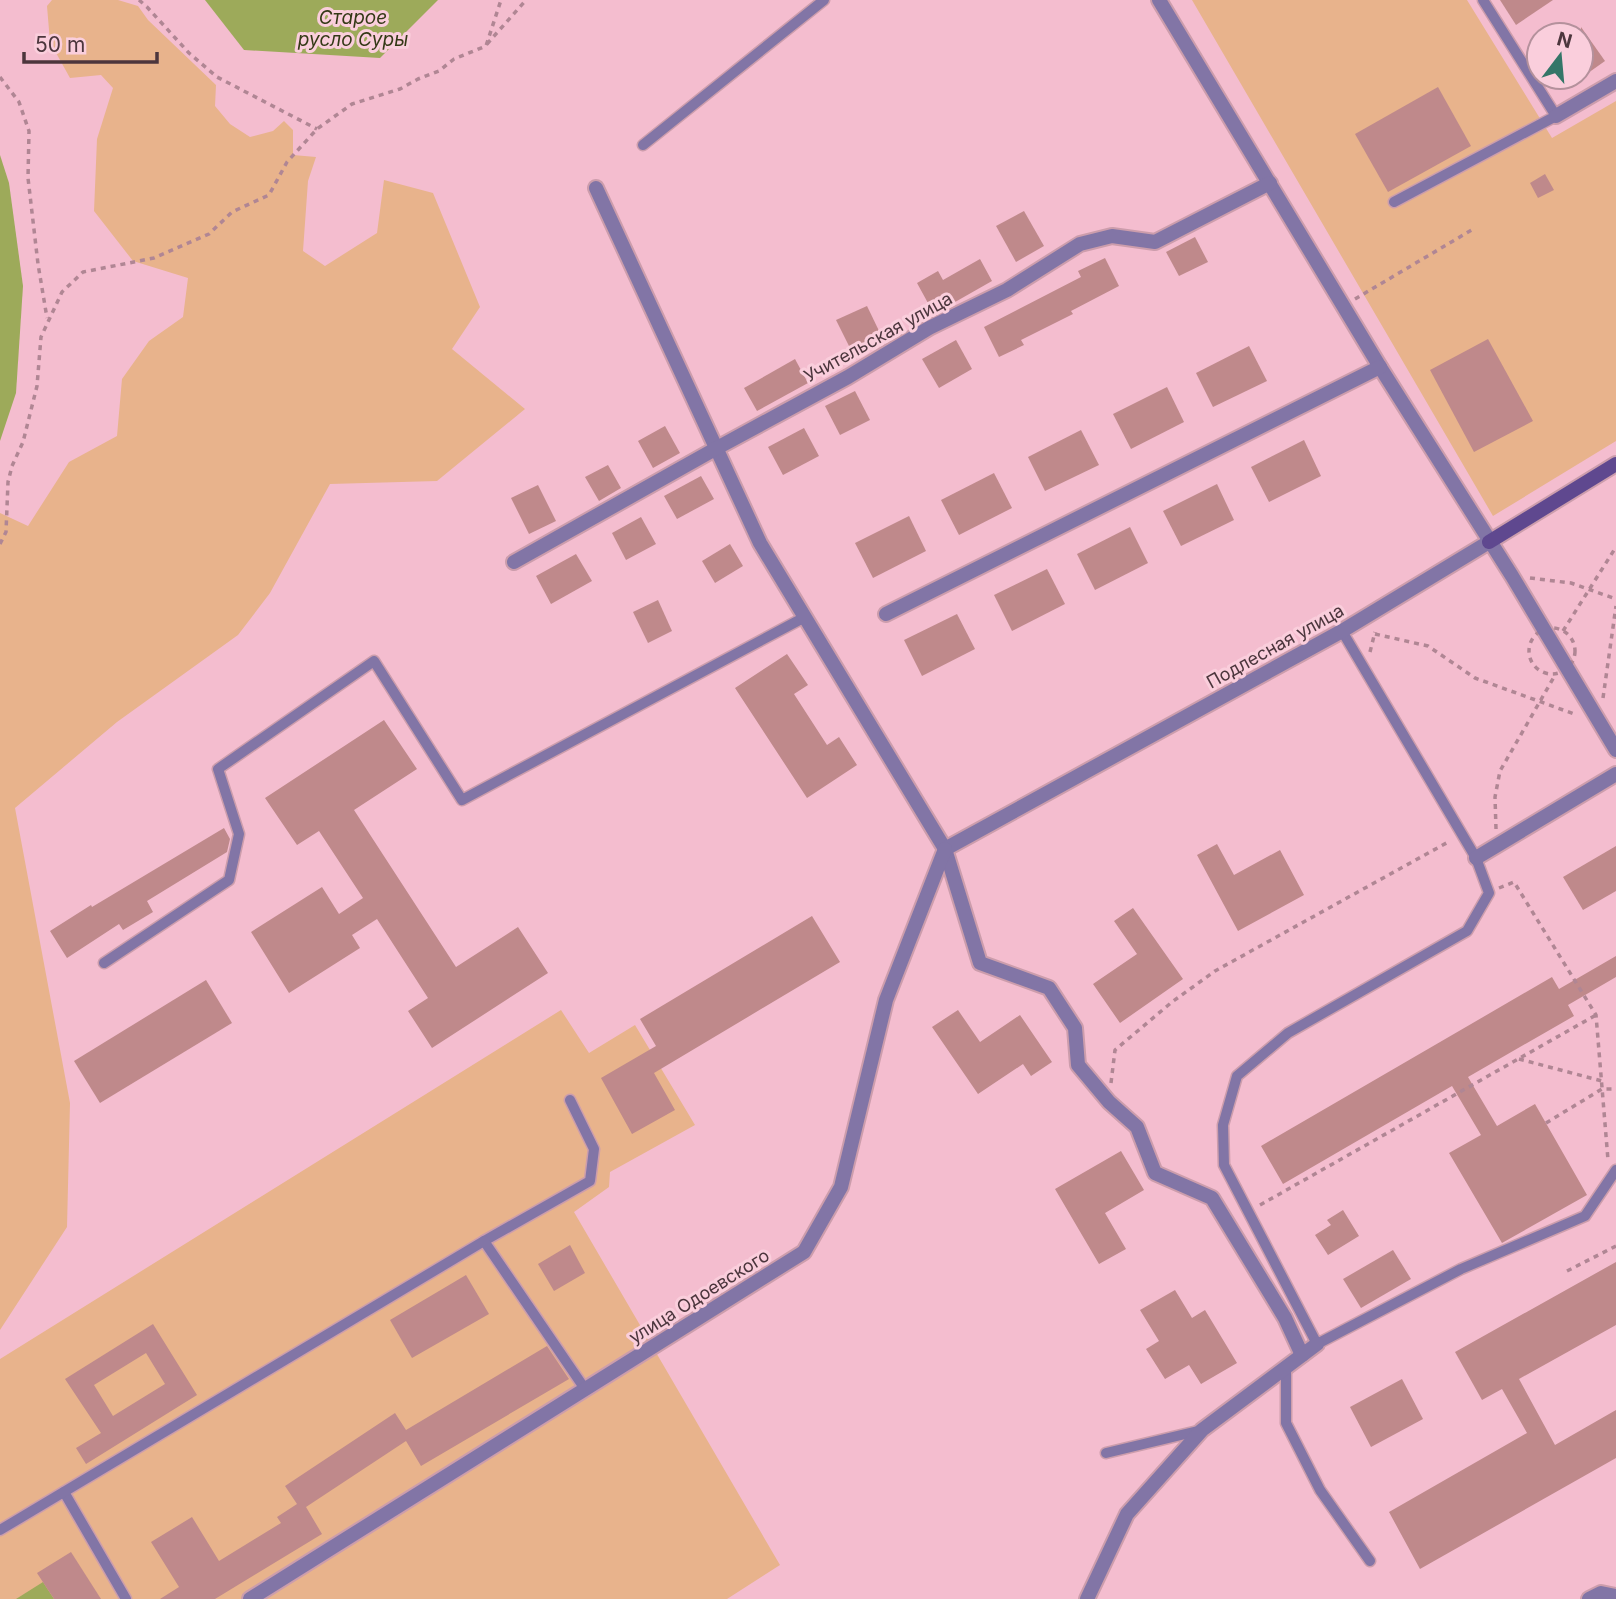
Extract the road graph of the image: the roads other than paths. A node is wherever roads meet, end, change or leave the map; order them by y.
1 (824, 0) edge
2 (1159, 0) edge
3 (1483, 0) edge
4 (1616, 81) edge
5 (1556, 116) junction
6 (643, 145) dead end
7 (1270, 183) junction
8 (596, 188) dead end
9 (1394, 202) dead end
10 (1380, 367) junction
11 (717, 448) junction
12 (1616, 464) edge
13 (1489, 542) junction
14 (514, 562) dead end
15 (886, 614) dead end
16 (805, 617) junction
17 (1342, 631) junction
18 (1616, 750) edge
19 (1616, 774) edge
20 (945, 849) junction
21 (1476, 858) junction
22 (104, 963) dead end
23 (570, 1100) dead end
24 (1613, 1174) edge
25 (484, 1241) junction
26 (1317, 1344) junction
27 (1302, 1355) junction
28 (1286, 1367) junction
29 (585, 1389) junction
30 (1202, 1430) junction
31 (1106, 1453) dead end
32 (64, 1492) junction
33 (0, 1530) edge
34 (1370, 1561) dead end
35 (1615, 1596) edge
36 (126, 1599) edge
37 (250, 1599) edge
38 (1087, 1599) edge
39 (1590, 1599) edge

1 - 6 lane
2 - 7 street
3 - 5 lane
4 - 5 street
5 - 9 lane
7 - 10 street
7 - 11 street, Учительская улица
8 - 11 street
10 - 13 street
10 - 15 street
11 - 14 street, Учительская улица
11 - 16 street
12 - 13 street, Подлесная улица
13 - 17 street, Подлесная улица
13 - 18 street
16 - 20 street
16 - 22 lane
17 - 20 street, Подлесная улица
17 - 21 lane
19 - 21 street
20 - 27 street
20 - 29 street, улица Одоевского
21 - 26 lane
23 - 25 lane
24 - 26 lane
25 - 29 lane
25 - 32 lane
26 - 27 street
27 - 28 street
28 - 30 street
28 - 34 lane
29 - 37 street, улица Одоевского
30 - 31 lane
30 - 38 street
32 - 33 lane
32 - 36 lane
35 - 39 street

